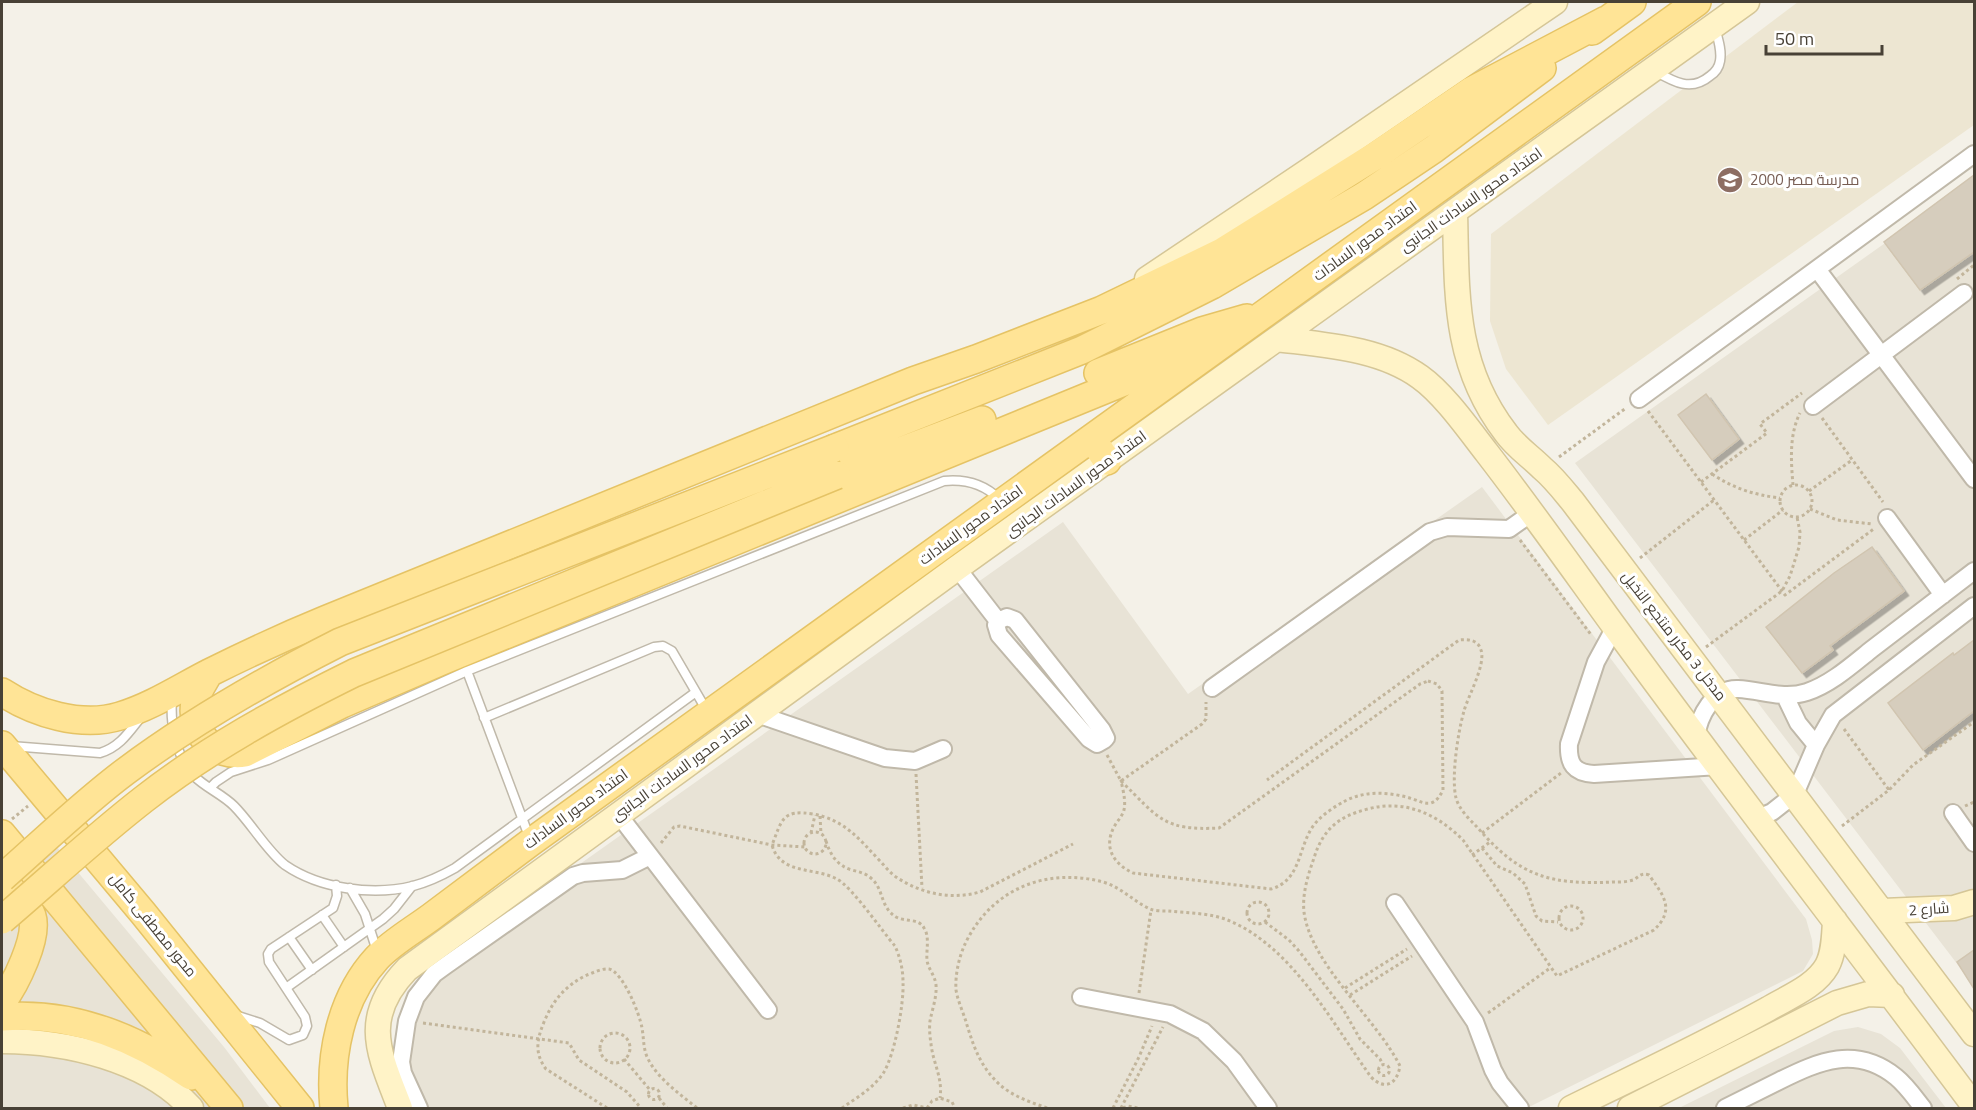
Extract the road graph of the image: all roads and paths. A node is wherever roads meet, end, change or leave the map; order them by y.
1 (1555, 2) edge
2 (1632, 2) edge
3 (1697, 2) edge
4 (1747, 2) edge
5 (1606, 20) junction
6 (1714, 24) junction
7 (1653, 69) junction
8 (1974, 154) edge
9 (1455, 211) junction
10 (1817, 269) junction
11 (1964, 294) dead end
12 (1102, 310) junction
13 (1264, 314) junction
14 (1277, 339) junction
15 (1882, 355) junction
16 (1202, 359) junction
17 (1639, 399) junction
18 (1811, 404) junction
19 (1495, 417) junction
20 (1472, 434) junction
21 (1092, 438) junction
22 (1852, 460) junction
23 (1107, 461) junction
24 (1543, 469) junction
25 (1711, 474) junction
26 (1974, 479) edge
27 (1701, 482) junction
28 (1793, 485) junction
29 (1809, 491) junction
30 (1780, 498) junction
31 (1714, 500) junction
32 (1002, 503) junction
33 (1810, 508) junction
34 (1783, 510) junction
35 (1533, 512) junction
36 (1797, 517) junction
37 (1887, 518) joint
38 (1500, 530) junction
39 (1744, 540) junction
40 (957, 568) junction
41 (1624, 570) junction
42 (1974, 571) edge
43 (1782, 591) junction
44 (1943, 595) junction
45 (1974, 606) edge
46 (1615, 627) junction
47 (1602, 649) junction
48 (1691, 659) junction
49 (467, 671) junction
50 (209, 673) junction
51 (1212, 688) joint
52 (2, 692) edge
53 (1720, 695) junction
54 (1785, 696) junction
55 (161, 698) junction
56 (703, 703) junction
57 (757, 714) junction
58 (1833, 715) junction
59 (484, 718) junction
60 (1974, 722) edge
61 (1696, 737) junction
62 (1101, 743) joint
63 (1816, 744) junction
64 (2, 746) edge
65 (943, 749) dead end
66 (915, 761) junction
67 (1572, 765) junction
68 (1719, 766) junction
69 (1267, 780) dead end
70 (1121, 781) junction
71 (210, 788) junction
72 (1889, 790) junction
73 (42, 794) junction
74 (1795, 794) junction
75 (1953, 813) dead end
76 (618, 814) junction
77 (818, 815) junction
78 (1758, 818) junction
79 (4, 828) edge
80 (526, 830) junction
81 (811, 833) junction
82 (1482, 833) junction
83 (821, 834) junction
84 (1826, 837) junction
85 (826, 841) junction
86 (1490, 842) junction
87 (1974, 843) edge
88 (1073, 844) dead end
89 (772, 845) junction
90 (805, 847) junction
91 (1482, 848) junction
92 (1472, 855) junction
93 (650, 856) junction
94 (2, 879) edge
95 (336, 885) junction
96 (412, 886) junction
97 (350, 888) junction
98 (922, 889) junction
99 (1974, 902) edge
100 (1395, 903) dead end
101 (1151, 909) junction
102 (1883, 911) junction
103 (322, 915) junction
104 (2, 920) edge
105 (1835, 921) junction
106 (1264, 922) junction
107 (1558, 922) junction
108 (371, 928) junction
109 (289, 937) junction
110 (1423, 944) junction
111 (344, 947) junction
112 (378, 957) junction
113 (1550, 968) junction
114 (312, 970) junction
115 (286, 988) junction
116 (1345, 988) junction
117 (1350, 995) junction
118 (1892, 995) junction
119 (1081, 998) dead end
120 (2, 1002) edge
121 (1136, 1009) junction
122 (768, 1010) dead end
123 (225, 1013) junction
124 (1164, 1014) junction
125 (2, 1017) edge
126 (407, 1021) junction
127 (1476, 1022) junction
128 (1737, 1026) junction
129 (1974, 1034) edge
130 (538, 1038) junction
131 (2, 1041) edge
132 (1747, 1048) junction
133 (1140, 1057) junction
134 (624, 1059) junction
135 (1146, 1061) junction
136 (1383, 1065) junction
137 (1387, 1075) junction
138 (1392, 1083) junction
139 (650, 1090) junction
140 (658, 1098) junction
141 (940, 1098) junction
142 (1974, 1106) edge
143 (190, 1108) edge
144 (228, 1108) edge
145 (300, 1108) edge
146 (334, 1108) edge
147 (400, 1108) edge
148 (419, 1108) edge
149 (607, 1108) edge
150 (641, 1108) edge
151 (667, 1108) edge
152 (697, 1108) edge
153 (842, 1108) edge
154 (903, 1108) edge
155 (927, 1108) edge
156 (955, 1108) edge
157 (1047, 1108) edge
158 (1113, 1108) edge
159 (1121, 1108) edge
160 (1138, 1108) edge
161 (1268, 1108) edge
162 (1520, 1108) edge
163 (1570, 1108) edge
164 (1630, 1108) edge
165 (1725, 1108) edge
166 (1923, 1108) edge

1 - 12 street
2 - 5 main road
3 - 13 main road, امتداد محور السادات
4 - 6 street, امتداد محور السادات الجانبى
5 - 12 main road
5 - 94 main road, bridge
6 - 7 street, امتداد محور السادات الجانبى
6 - 7 lane
7 - 9 street, امتداد محور السادات الجانبى
8 - 10 street
9 - 14 street, امتداد محور السادات الجانبى
9 - 19 street, مدخل 3 مكرر منتجع النخيل
10 - 15 street
10 - 17 street
11 - 15 street
12 - 50 main road
13 - 16 main road, امتداد محور السادات
13 - 104 main road, bridge
14 - 20 street
14 - 23 street, امتداد محور السادات الجانبى
15 - 18 street
15 - 26 street
16 - 21 main road, امتداد محور السادات
16 - 50 main road
17 - 24 path
17 - 27 path
18 - 22 path
18 - 25 path
18 - 28 path
19 - 20 street
19 - 24 street, مدخل 3 مكرر منتجع النخيل
20 - 35 street
21 - 23 main road
21 - 32 main road, امتداد محور السادات
22 - 29 path
22 - 37 path
23 - 40 street, امتداد محور السادات الجانبى
24 - 41 street, مدخل 3 مكرر منتجع النخيل
25 - 27 path
25 - 30 path
27 - 31 path
28 - 29 path
28 - 30 path
29 - 33 path
30 - 34 path
31 - 39 path
31 - 41 path
32 - 49 lane
32 - 56 main road, امتداد محور السادات
33 - 36 path
33 - 43 path
34 - 36 path
34 - 39 path
35 - 38 street
35 - 46 street
36 - 43 path
37 - 44 street
38 - 47 path
38 - 51 street
39 - 43 path
40 - 57 street, امتداد محور السادات الجانبى
40 - 62 street
41 - 48 street, مدخل 3 مكرر منتجع النخيل
42 - 44 street
43 - 48 path
44 - 54 street
45 - 58 street
46 - 47 street
46 - 61 street
47 - 67 street
48 - 53 street, مدخل 3 مكرر منتجع النخيل
49 - 59 lane
49 - 71 lane
50 - 55 main road
51 - 70 path
52 - 55 main road
53 - 54 street
53 - 61 street
53 - 74 street, مدخل 3 مكرر منتجع النخيل
54 - 63 street
55 - 64 lane
55 - 71 lane
56 - 59 lane
56 - 80 main road, امتداد محور السادات
57 - 66 street
57 - 76 street, امتداد محور السادات الجانبى
58 - 63 street
58 - 72 path
59 - 80 lane
60 - 72 path
61 - 68 street
62 - 70 path
63 - 74 street
64 - 73 main road, محور مصطفى كامل
65 - 66 street
66 - 98 path
67 - 68 street
67 - 82 path
68 - 78 street
69 - 82 path
70 - 70 path
71 - 95 lane
72 - 84 path
73 - 79 path
73 - 123 main road, محور مصطفى كامل
74 - 78 street
74 - 84 street, مدخل 3 مكرر منتجع النخيل
75 - 87 street
76 - 93 street
76 - 147 street, امتداد محور السادات الجانبى
77 - 81 path
77 - 83 path
77 - 89 path
77 - 98 path
78 - 105 street
79 - 144 main road
80 - 96 lane
80 - 112 main road, امتداد محور السادات
81 - 83 path
81 - 90 path
82 - 86 path
83 - 85 path
84 - 102 street, مدخل 3 مكرر منتجع النخيل
85 - 90 path
85 - 141 path
86 - 91 path
86 - 113 path
88 - 98 path
89 - 90 path
89 - 93 path
89 - 153 path
91 - 92 path
91 - 107 path
92 - 113 path
92 - 116 path
93 - 122 street
93 - 126 street
94 - 120 main road
95 - 97 lane
95 - 103 lane
96 - 97 lane
96 - 108 lane
97 - 108 lane
99 - 102 street, شارع 2
100 - 110 street
101 - 121 path
101 - 138 path
101 - 157 path
102 - 129 street, مدخل 3 مكرر منتجع النخيل
103 - 109 lane
103 - 111 lane
105 - 118 street
105 - 128 street
106 - 106 path
106 - 136 path
107 - 107 path
108 - 111 lane
108 - 112 lane
109 - 114 lane
109 - 115 lane
110 - 116 path
110 - 117 path
110 - 127 street
111 - 114 lane
112 - 146 main road, امتداد محور السادات
113 - 127 path
114 - 115 lane
115 - 123 lane
116 - 117 path
117 - 138 path
118 - 132 street
118 - 142 street
119 - 121 street
121 - 124 street
123 - 145 main road, محور مصطفى كامل
124 - 133 path
124 - 135 path
124 - 161 street
125 - 144 main road
126 - 130 path
126 - 148 street
127 - 162 street
128 - 132 street
128 - 163 street
130 - 149 path
130 - 150 path
130 - 152 path
131 - 143 street
132 - 164 street
133 - 135 path
133 - 158 path
134 - 134 path
134 - 139 path
135 - 159 path
136 - 137 path
136 - 137 path
137 - 138 path
139 - 140 path
139 - 140 path
140 - 151 path
141 - 155 path
141 - 156 path
154 - 155 path
159 - 160 path
165 - 166 street

